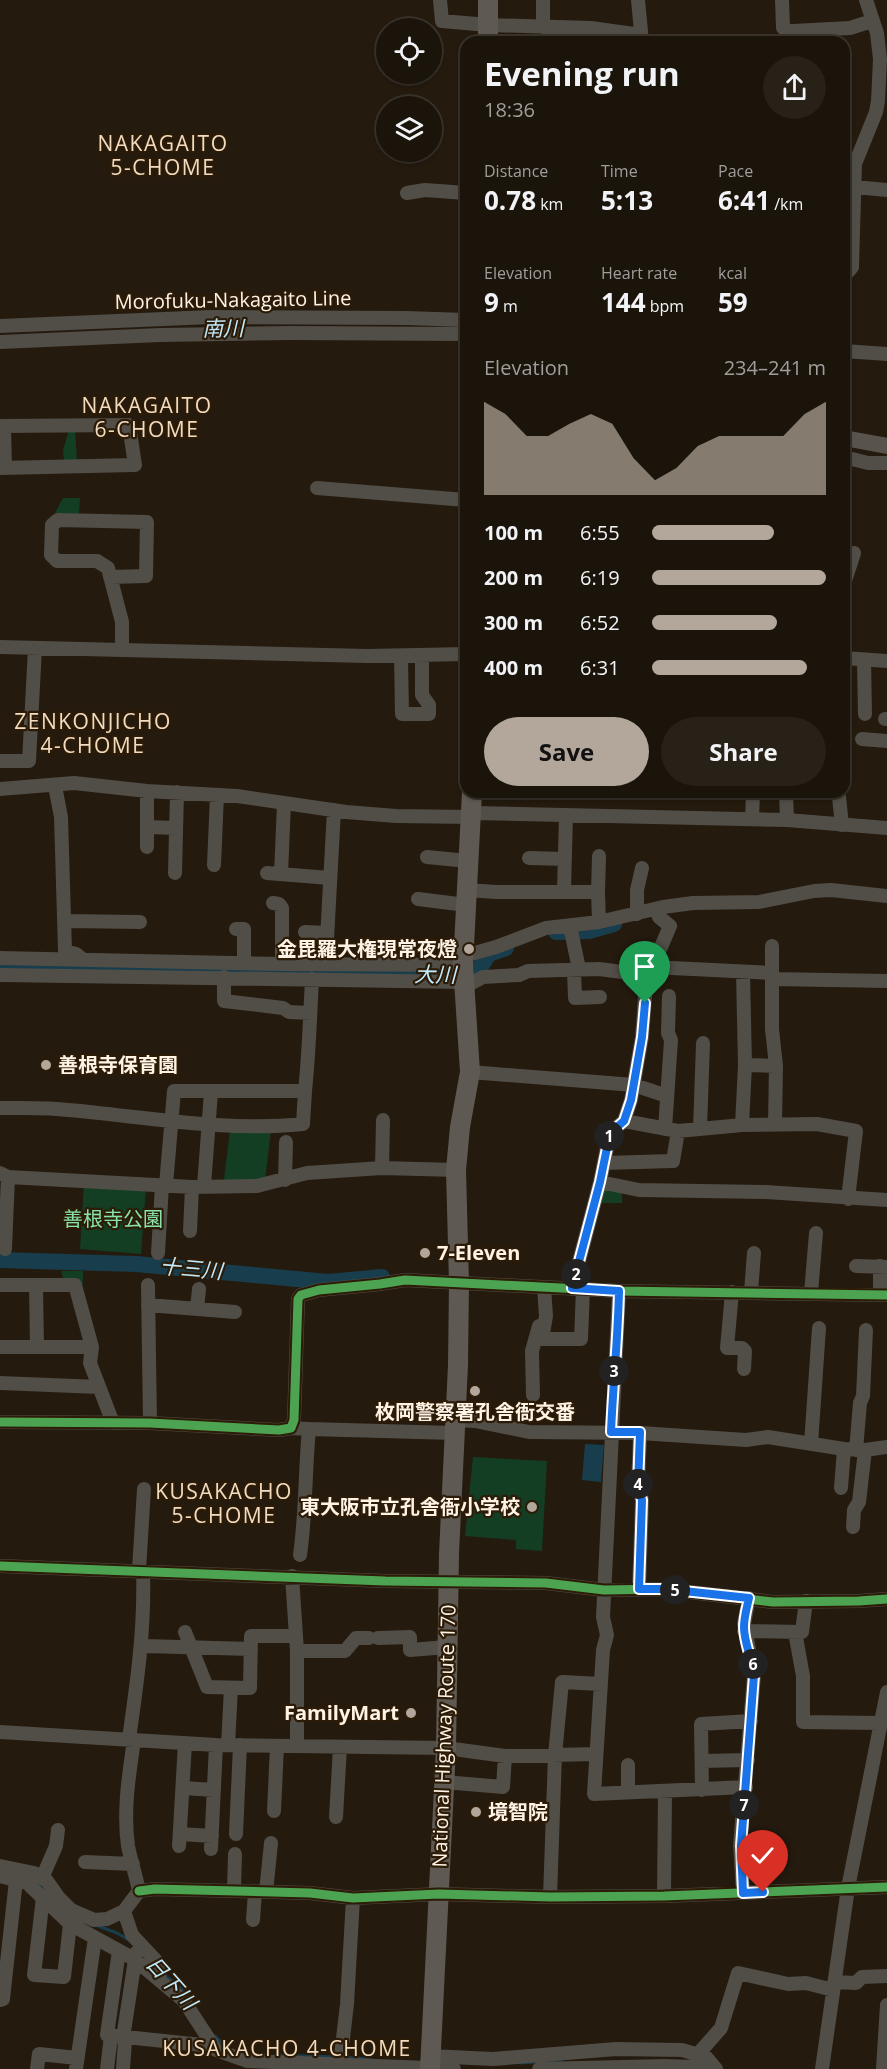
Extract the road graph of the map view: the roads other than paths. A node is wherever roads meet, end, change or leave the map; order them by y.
1 (440, 0) edge
2 (488, 0) edge
3 (543, 0) edge
4 (638, 0) edge
5 (782, 0) edge
6 (866, 0) edge
7 (872, 21) junction
8 (543, 27) junction
9 (559, 27) junction
10 (488, 34) edge
11 (559, 36) edge
12 (627, 36) edge
13 (641, 36) edge
14 (792, 36) edge
15 (799, 36) edge
16 (872, 120) junction
17 (887, 123) edge
18 (850, 183) edge
19 (850, 187) edge
20 (887, 190) edge
21 (406, 193) dead end
22 (460, 193) edge
23 (850, 214) edge
24 (850, 269) edge
25 (460, 320) edge
26 (0, 326) edge
27 (460, 334) edge
28 (0, 342) edge
29 (850, 351) edge
30 (887, 354) edge
31 (2, 426) edge
32 (850, 439) edge
33 (887, 446) edge
34 (850, 458) edge
35 (887, 463) edge
36 (3, 468) edge
37 (317, 488) dead end
38 (460, 500) edge
39 (854, 553) dead end
40 (850, 565) edge
41 (110, 577) junction
42 (0, 647) edge
43 (35, 648) junction
44 (122, 650) junction
45 (460, 654) edge
46 (401, 656) junction
47 (422, 656) junction
48 (850, 659) edge
49 (864, 660) junction
50 (887, 661) edge
51 (865, 714) dead end
52 (862, 739) dead end
53 (887, 741) edge
54 (0, 761) edge
55 (29, 761) junction
56 (55, 786) junction
57 (30, 788) junction
58 (0, 789) edge
59 (147, 791) junction
60 (177, 792) junction
61 (217, 795) junction
62 (472, 798) edge
63 (753, 798) edge
64 (786, 798) edge
65 (839, 798) edge
66 (284, 803) junction
67 (334, 810) junction
68 (471, 815) junction
69 (567, 815) junction
70 (752, 819) junction
71 (787, 820) junction
72 (842, 825) junction
73 (147, 827) junction
74 (176, 828) junction
75 (887, 828) edge
76 (147, 847) dead end
77 (599, 856) dead end
78 (427, 857) dead end
79 (529, 858) dead end
80 (565, 859) junction
81 (468, 861) junction
82 (214, 865) dead end
83 (642, 868) dead end
84 (175, 873) dead end
85 (330, 878) junction
86 (564, 891) junction
87 (598, 892) junction
88 (887, 896) edge
89 (466, 898) junction
90 (418, 899) dead end
91 (273, 903) dead end
92 (656, 909) junction
93 (637, 914) junction
94 (64, 921) junction
95 (140, 922) dead end
96 (599, 922) junction
97 (570, 926) junction
98 (236, 929) dead end
99 (306, 932) dead end
100 (772, 946) dead end
101 (65, 951) junction
102 (0, 958) edge
103 (34, 959) junction
104 (83, 960) junction
105 (244, 963) junction
106 (271, 969) junction
107 (576, 970) junction
108 (649, 971) junction
109 (463, 972) junction
110 (743, 972) junction
111 (0, 975) edge
112 (772, 976) junction
113 (224, 977) junction
114 (312, 979) junction
115 (887, 981) edge
116 (669, 996) dead end
117 (600, 997) dead end
118 (310, 1012) junction
119 (703, 1043) dead end
120 (745, 1065) junction
121 (776, 1066) junction
122 (470, 1072) junction
123 (634, 1085) junction
124 (306, 1091) junction
125 (211, 1092) junction
126 (667, 1096) junction
127 (0, 1108) edge
128 (383, 1120) dead end
129 (172, 1121) junction
130 (624, 1121) junction
131 (208, 1123) junction
132 (776, 1124) junction
133 (742, 1125) junction
134 (700, 1129) junction
135 (671, 1130) junction
136 (286, 1142) dead end
137 (604, 1162) junction
138 (382, 1168) junction
139 (456, 1170) junction
140 (4, 1175) edge
141 (285, 1180) junction
142 (600, 1182) junction
143 (164, 1185) junction
144 (198, 1186) junction
145 (848, 1198) junction
146 (887, 1200) edge
147 (190, 1231) dead end
148 (816, 1233) dead end
149 (5, 1249) dead end
150 (158, 1253) dead end
151 (754, 1253) dead end
152 (856, 1266) dead end
153 (884, 1267) edge
154 (459, 1283) junction
155 (0, 1285) edge
156 (36, 1285) junction
157 (148, 1285) dead end
158 (540, 1287) junction
159 (577, 1288) junction
160 (199, 1289) dead end
161 (619, 1291) junction
162 (732, 1292) junction
163 (751, 1292) junction
164 (811, 1293) junction
165 (223, 1295) dead end
166 (883, 1295) edge
167 (148, 1305) junction
168 (197, 1309) junction
169 (819, 1328) dead end
170 (866, 1330) dead end
171 (0, 1347) edge
172 (37, 1347) junction
173 (92, 1347) junction
174 (744, 1370) dead end
175 (0, 1383) edge
176 (99, 1387) junction
177 (533, 1395) dead end
178 (0, 1422) edge
179 (113, 1423) junction
180 (150, 1423) junction
181 (454, 1427) junction
182 (291, 1428) junction
183 (309, 1429) junction
184 (611, 1432) junction
185 (640, 1432) junction
186 (811, 1444) junction
187 (887, 1447) edge
188 (855, 1450) junction
189 (841, 1488) dead end
190 (144, 1489) dead end
191 (853, 1527) dead end
192 (300, 1555) dead end
193 (0, 1566) edge
194 (141, 1570) junction
195 (292, 1576) junction
196 (448, 1582) junction
197 (639, 1589) junction
198 (604, 1590) junction
199 (749, 1598) junction
200 (887, 1599) edge
201 (806, 1601) junction
202 (744, 1631) junction
203 (185, 1632) dead end
204 (795, 1632) junction
205 (296, 1636) junction
206 (145, 1646) dead end
207 (191, 1647) junction
208 (447, 1647) junction
209 (251, 1649) junction
210 (297, 1651) junction
211 (601, 1684) junction
212 (231, 1688) junction
213 (887, 1692) edge
214 (751, 1721) junction
215 (881, 1723) junction
216 (0, 1732) edge
217 (131, 1740) junction
218 (185, 1743) junction
219 (228, 1745) junction
220 (277, 1746) junction
221 (297, 1746) junction
222 (340, 1747) junction
223 (446, 1748) junction
224 (596, 1754) junction
225 (555, 1755) junction
226 (506, 1756) junction
227 (748, 1760) junction
228 (702, 1761) junction
229 (628, 1765) dead end
230 (444, 1782) junction
231 (746, 1787) junction
232 (183, 1788) junction
233 (214, 1790) junction
234 (702, 1790) junction
235 (628, 1792) junction
236 (665, 1792) junction
237 (274, 1811) dead end
238 (336, 1817) dead end
239 (213, 1821) junction
240 (58, 1830) dead end
241 (271, 1843) dead end
242 (235, 1854) dead end
243 (85, 1862) dead end
244 (133, 1864) junction
245 (0, 1866) edge
246 (0, 1876) edge
247 (42, 1878) junction
248 (16, 1880) junction
249 (887, 1887) edge
250 (848, 1888) junction
251 (139, 1891) junction
252 (234, 1891) junction
253 (261, 1892) junction
254 (743, 1893) junction
255 (439, 1894) junction
256 (664, 1896) junction
257 (44, 1897) junction
258 (550, 1897) junction
259 (353, 1898) junction
260 (124, 1911) junction
261 (253, 1920) dead end
262 (70, 1924) junction
263 (95, 1938) junction
264 (119, 1951) junction
265 (137, 1951) junction
266 (887, 1976) edge
267 (834, 1986) junction
268 (86, 1999) junction
269 (0, 2000) edge
270 (111, 2002) junction
271 (887, 2005) edge
272 (117, 2037) junction
273 (211, 2046) junction
274 (341, 2059) junction
275 (568, 2062) edge
276 (698, 2062) edge
277 (430, 2063) edge
278 (76, 2064) edge
279 (37, 2069) edge
280 (107, 2069) edge
281 (123, 2069) edge
282 (453, 2069) edge
283 (539, 2069) edge
284 (716, 2069) edge
285 (822, 2069) edge
286 (883, 2069) edge

1 - 10 street
2 - 10 highway
3 - 8 street
4 - 13 street
5 - 14 street
6 - 7 street
7 - 15 street
7 - 16 street
8 - 9 street
8 - 10 street
9 - 11 street
9 - 12 street
16 - 17 street
16 - 18 street
19 - 20 street
21 - 22 street
23 - 24 street
25 - 26 street, Morofuku-Nakagaito Line
27 - 28 street
29 - 30 street
31 - 36 street
31 - 36 street
32 - 33 main road
34 - 35 street
37 - 38 street
39 - 40 street
41 - 41 street
41 - 44 street
42 - 43 street
43 - 44 street
43 - 55 street
44 - 46 street
45 - 47 street
46 - 47 street
46 - 47 street
48 - 49 street
49 - 50 street
49 - 51 street
52 - 53 street
54 - 55 street
55 - 57 street
56 - 57 street
56 - 59 street
56 - 94 street
57 - 58 street
59 - 60 street
59 - 73 street
60 - 61 street
60 - 74 street
61 - 66 street
61 - 82 street
62 - 68 highway, National Highway Route 170
63 - 70 street
64 - 71 street
65 - 72 street
66 - 67 street
66 - 85 street
67 - 68 street
67 - 85 street
68 - 69 street
68 - 81 highway, National Highway Route 170
69 - 70 street
69 - 80 street
70 - 71 street
71 - 72 street
72 - 75 street
73 - 74 street
73 - 76 street
74 - 84 street
77 - 87 street
78 - 81 street
79 - 80 street
80 - 86 street
81 - 89 highway, National Highway Route 170
83 - 93 street
85 - 99 street
86 - 87 street
86 - 89 street
87 - 96 street
88 - 92 street
89 - 90 street
89 - 109 highway, National Highway Route 170
91 - 106 street
92 - 93 street
92 - 108 street
93 - 96 street
94 - 95 street
94 - 101 street
96 - 97 street
97 - 107 street
97 - 109 street
98 - 105 street
100 - 112 street
101 - 103 street
101 - 104 street
102 - 103 street
103 - 104 street
104 - 105 street
105 - 106 street
106 - 109 street
106 - 113 street
106 - 114 street
107 - 108 street
107 - 109 street
107 - 117 street
108 - 110 street
108 - 123 street
109 - 114 street
109 - 122 highway, National Highway Route 170
110 - 112 street
110 - 120 street
111 - 113 street
112 - 115 street
112 - 121 street
113 - 118 street
114 - 118 street
116 - 126 street
118 - 124 street
119 - 134 street
120 - 121 street
120 - 133 street
121 - 132 street
122 - 123 street
122 - 139 highway, National Highway Route 170
123 - 126 street
123 - 130 street
124 - 125 street
124 - 131 street
125 - 129 street
125 - 131 street
126 - 135 street
127 - 129 street
128 - 138 street
129 - 131 street
129 - 143 street
130 - 135 street
130 - 137 street
131 - 144 street
132 - 133 street
132 - 145 street
133 - 134 street
134 - 135 street
135 - 137 street
136 - 141 street
137 - 142 street
138 - 139 street
138 - 141 street
139 - 154 highway, National Highway Route 170
140 - 143 street
140 - 149 street
141 - 144 street
142 - 145 street
142 - 159 street
143 - 144 street
143 - 150 street
144 - 147 street
145 - 146 street
148 - 164 street
151 - 163 street
152 - 153 street
153 - 166 street
154 - 158 street
154 - 181 highway, National Highway Route 170
154 - 182 street
155 - 156 street
156 - 172 street
156 - 173 street
157 - 167 street
158 - 159 street
158 - 159 street
158 - 177 street
159 - 161 street
160 - 168 street
161 - 162 street
161 - 184 street
162 - 163 street
162 - 174 street
163 - 164 street
164 - 166 street
165 - 168 street
167 - 168 street
167 - 180 street
169 - 186 street
170 - 188 street
171 - 172 street
172 - 173 street
173 - 176 street
175 - 176 street
176 - 179 street
178 - 179 street
179 - 180 street
180 - 182 street
181 - 183 street
181 - 184 street
181 - 196 highway, National Highway Route 170
182 - 183 street
183 - 192 street
184 - 185 street
184 - 198 street
185 - 186 street
185 - 197 street
186 - 188 street
187 - 188 street
188 - 189 street
188 - 191 street
190 - 194 street
193 - 194 street
194 - 195 street
194 - 217 street
195 - 196 street
195 - 205 street
196 - 198 street
196 - 208 highway, National Highway Route 170
197 - 198 street
197 - 199 street
198 - 211 street
199 - 201 street
199 - 202 street
200 - 201 street
201 - 204 street
202 - 204 street
202 - 214 street
203 - 207 street
204 - 215 street
205 - 209 street
205 - 210 street
206 - 207 street
207 - 209 street
207 - 212 street
208 - 210 street
208 - 223 highway, National Highway Route 170
209 - 212 street
210 - 221 street
211 - 224 street
211 - 225 street
212 - 219 street
213 - 215 street
214 - 227 street
214 - 228 street
215 - 250 street
216 - 217 street
217 - 218 street
217 - 244 street
218 - 219 street
218 - 232 street
219 - 220 street
219 - 233 street
219 - 239 street
220 - 221 street
220 - 237 street
221 - 222 street
222 - 223 street
222 - 238 street
223 - 226 street
223 - 230 highway, National Highway Route 170
224 - 225 street
224 - 235 street
225 - 226 street
225 - 258 street
226 - 230 street
227 - 228 street
227 - 231 street
228 - 234 street
229 - 235 street
230 - 255 highway, National Highway Route 170
231 - 234 street
231 - 254 street
232 - 233 street
232 - 239 street
233 - 239 street
234 - 236 street
235 - 236 street
236 - 256 street
240 - 247 street
241 - 253 street
242 - 252 street
243 - 244 street
244 - 251 street
245 - 247 street
246 - 248 street
247 - 260 street
248 - 257 street
248 - 269 street
249 - 250 street
250 - 254 street
250 - 267 street
251 - 252 street
251 - 260 street
252 - 253 street
253 - 259 street
253 - 261 street
254 - 256 street
255 - 258 street
255 - 259 street
255 - 277 highway, National Highway Route 170
256 - 258 street
257 - 262 street
257 - 262 street
259 - 274 street
260 - 265 street
262 - 263 street
263 - 264 street
263 - 268 street
264 - 265 street
264 - 270 street
265 - 272 street
265 - 273 street
266 - 267 street
267 - 276 street
267 - 285 street
268 - 270 street
268 - 278 street
270 - 272 street
271 - 286 street
272 - 273 street
272 - 280 street
272 - 281 street
273 - 274 street
274 - 277 street
275 - 276 street
275 - 277 street
275 - 283 street
276 - 284 street
277 - 282 street
278 - 279 street

